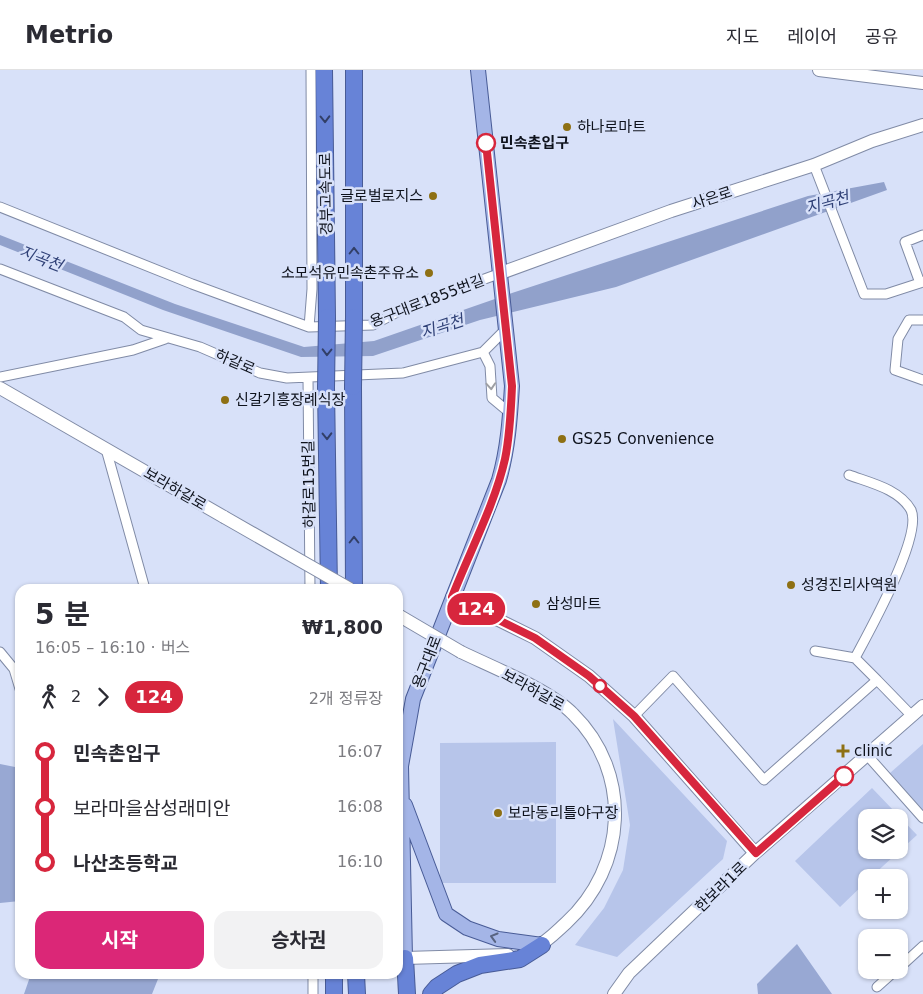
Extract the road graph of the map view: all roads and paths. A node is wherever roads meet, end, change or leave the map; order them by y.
1 (312, 70) edge
2 (324, 70) edge
3 (354, 70) edge
4 (819, 70) edge
5 (481, 74) edge
6 (923, 84) edge
7 (923, 125) edge
8 (816, 170) junction
9 (0, 207) edge
10 (923, 235) edge
11 (0, 269) edge
12 (501, 279) junction
13 (922, 282) edge
14 (923, 320) edge
15 (309, 327) junction
16 (506, 335) junction
17 (165, 338) junction
18 (483, 352) junction
19 (0, 377) edge
20 (308, 378) junction
21 (923, 380) edge
22 (0, 388) edge
23 (510, 413) junction
24 (106, 449) junction
25 (849, 475) dead end
26 (144, 584) edge
27 (310, 584) edge
28 (329, 584) edge
29 (343, 584) edge
30 (352, 584) edge
31 (452, 597) junction
32 (403, 619) edge
33 (815, 651) dead end
34 (0, 652) edge
35 (855, 658) junction
36 (15, 672) edge
37 (877, 680) junction
38 (923, 706) edge
39 (634, 716) junction
40 (912, 716) junction
41 (403, 755) edge
42 (867, 755) junction
43 (403, 799) edge
44 (923, 818) edge
45 (756, 853) junction
46 (403, 876) edge
47 (542, 944) junction
48 (923, 946) edge
49 (405, 958) junction
50 (908, 959) edge
51 (313, 979) edge
52 (334, 979) edge
53 (356, 979) edge
54 (886, 979) edge
55 (877, 987) dead end
56 (313, 994) edge
57 (334, 994) edge
58 (357, 994) edge
59 (407, 994) edge
60 (431, 994) edge
61 (614, 994) edge

1 - 15 street
2 -> 28 highway, 경부고속도로, bridge
30 -> 3 highway, 경부고속도로, bridge
4 - 6 main road
5 - 12 main road
7 - 8 main road, 사은로
8 - 12 main road, 사은로
8 - 13 street
9 - 15 street
10 - 13 street
11 - 17 street, 하갈로
12 - 15 street, 용구대로1855번길
12 - 16 main road, 용구대로
14 - 21 street
16 - 18 street
16 - 23 main road, 용구대로
17 - 19 street
17 - 20 street, 하갈로
18 - 20 street, 하갈로
18 -> 23 street
20 - 27 street, 하갈로15번길
22 - 24 main road, 보라하갈로
23 - 31 main road, 용구대로
24 - 26 street
24 - 29 main road, 보라하갈로, bridge
25 - 35 street
31 - 39 main road
31 - 41 main road, 용구대로
32 - 47 main road, 보라하갈로, bridge
33 - 35 street
34 - 36 street
35 - 37 street
37 - 39 street
37 - 40 street
38 - 40 main road, 한보라1로
39 - 45 main road
40 - 42 main road, 한보라1로
42 - 44 street
42 - 45 main road, 한보라1로
47 -> 43 main road
45 - 61 main road, 한보라1로
46 - 49 main road, 용구대로
47 - 49 main road, 보라하갈로
47 - 60 highway
48 - 50 street
49 - 59 highway, 용구대로
51 - 56 street
52 - 57 highway
53 - 58 highway
54 - 55 street

